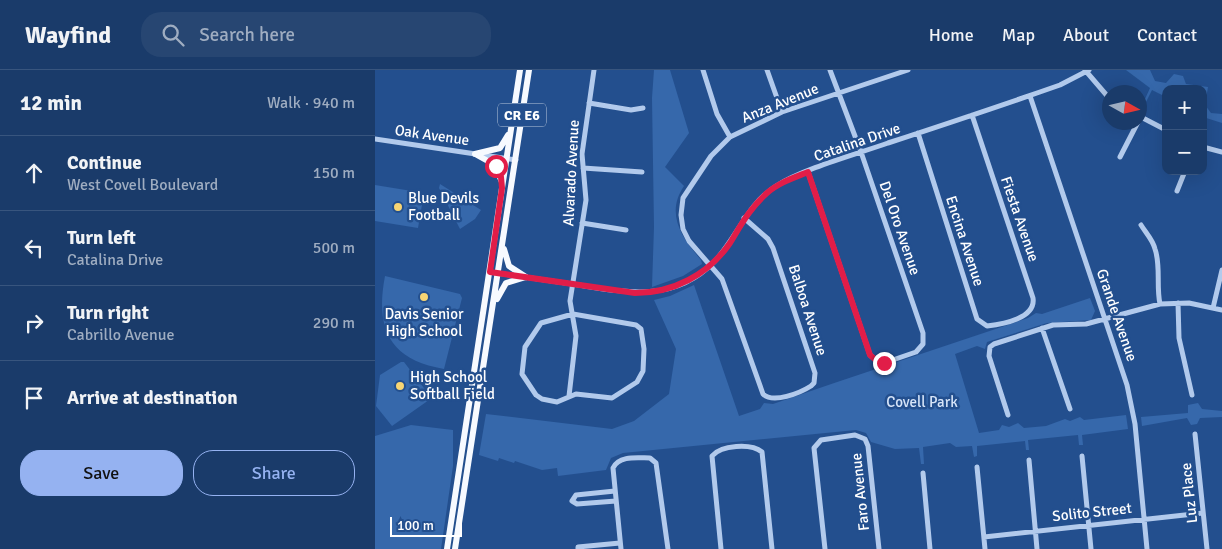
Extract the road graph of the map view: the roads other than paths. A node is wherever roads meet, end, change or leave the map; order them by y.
1 (520, 70) edge
2 (529, 70) edge
3 (594, 70) edge
4 (703, 70) edge
5 (767, 70) edge
6 (830, 70) edge
7 (908, 70) edge
8 (1087, 71) edge
9 (898, 72) edge
10 (1102, 89) edge
11 (839, 93) junction
12 (1030, 96) junction
13 (589, 103) junction
14 (643, 108) dead end
15 (782, 112) junction
16 (972, 115) junction
17 (1147, 122) edge
18 (512, 125) junction
19 (1162, 128) edge
20 (1134, 130) edge
21 (918, 133) junction
22 (730, 137) junction
23 (375, 139) edge
24 (1207, 149) edge
25 (861, 152) junction
26 (1222, 152) edge
27 (475, 154) junction
28 (1120, 157) dead end
29 (507, 159) junction
30 (515, 160) junction
31 (583, 168) junction
32 (643, 172) dead end
33 (808, 172) junction
34 (1183, 175) edge
35 (502, 188) junction
36 (1177, 191) dead end
37 (743, 218) junction
38 (582, 223) junction
39 (1141, 225) dead end
40 (626, 230) dead end
41 (503, 238) junction
42 (711, 264) junction
43 (1222, 270) edge
44 (490, 272) junction
45 (497, 273) junction
46 (526, 277) junction
47 (573, 284) junction
48 (1178, 303) junction
49 (1160, 304) junction
50 (1213, 308) junction
51 (1222, 310) edge
52 (492, 312) junction
53 (573, 314) junction
54 (1105, 319) junction
55 (1013, 320) joint
56 (1042, 328) junction
57 (1192, 395) dead end
58 (569, 396) junction
59 (778, 400) joint
60 (1070, 409) dead end
61 (1008, 415) dead end
62 (1195, 434) dead end
63 (1082, 456) dead end
64 (1029, 460) dead end
65 (977, 468) dead end
66 (923, 473) dead end
67 (615, 492) junction
68 (616, 501) junction
69 (1203, 513) junction
70 (1144, 519) junction
71 (1088, 525) junction
72 (1036, 530) junction
73 (984, 537) junction
74 (620, 546) edge
75 (447, 549) edge
76 (455, 549) edge
77 (578, 549) edge
78 (668, 549) edge
79 (721, 549) edge
80 (772, 549) edge
81 (825, 549) edge
82 (879, 549) edge
83 (931, 549) edge
84 (985, 549) edge
85 (1037, 549) edge
86 (1091, 549) edge
87 (1147, 549) edge
88 (1207, 549) edge

1 - 18 main road, CR E6
2 - 30 main road, CR E6
3 - 13 street, Alvarado Avenue
4 - 22 street
5 - 15 street
6 - 11 street, Del Oro Avenue
7 - 9 street, Anza Avenue
8 - 10 street
8 - 12 street, Catalina Drive
9 - 11 street, Anza Avenue
11 - 15 street, Anza Avenue
11 - 25 street, Del Oro Avenue
12 - 16 street, Catalina Drive
12 - 54 street, Grande Avenue
13 - 14 street
13 - 31 street, Alvarado Avenue
15 - 22 street, Anza Avenue
16 - 21 street, Catalina Drive
16 - 55 street, Fiesta Avenue
17 - 19 street
18 - 27 main road
18 - 29 main road, CR E6
20 - 28 street
21 - 25 street, Catalina Drive
21 - 55 street, Encina Avenue
22 - 42 street, Anza Avenue
23 - 27 street, Oak Avenue
24 - 26 street
25 - 33 street, Catalina Drive
25 - 33 street, Del Oro Avenue
27 - 29 street, Oak Avenue
27 - 35 main road
29 - 30 street, Oak Avenue
29 - 35 main road, CR E6
30 - 41 main road, CR E6
31 - 32 street
31 - 38 street, Alvarado Avenue
33 - 37 street, Catalina Drive
34 - 36 street
35 - 44 main road, CR E6
37 - 42 street, Catalina Drive
37 - 59 street, Balboa Avenue
38 - 40 street
38 - 47 street, Alvarado Avenue
39 - 49 street
41 - 45 main road, CR E6
41 - 46 main road
42 - 47 street, Catalina Drive
42 - 59 street, Anza Avenue
43 - 50 street
44 - 45 street, Catalina Drive
44 - 75 main road, CR E6
45 - 46 street, Catalina Drive
45 - 52 main road, CR E6
46 - 47 street, Catalina Drive
46 - 52 main road
47 - 53 street, Alvarado Avenue
48 - 49 street
48 - 50 street
48 - 57 street
49 - 54 street
50 - 51 street
52 - 76 main road, CR E6
53 - 58 street, Alvarado Avenue
53 - 58 street
53 - 58 street
54 - 56 street
54 - 70 street, Grande Avenue
56 - 60 street
56 - 61 street
62 - 69 street, Luz Place
63 - 71 street
64 - 72 street
65 - 73 street
66 - 83 street
67 - 68 street
67 - 68 street
67 - 78 street
68 - 74 street
69 - 70 street, Solito Street
69 - 88 street, Luz Place
70 - 71 street, Solito Street
70 - 87 street, Grande Avenue
71 - 72 street, Solito Street
71 - 86 street
72 - 73 street, Solito Street
72 - 85 street
73 - 84 street
74 - 77 street
79 - 80 street
81 - 82 street, Faro Avenue

